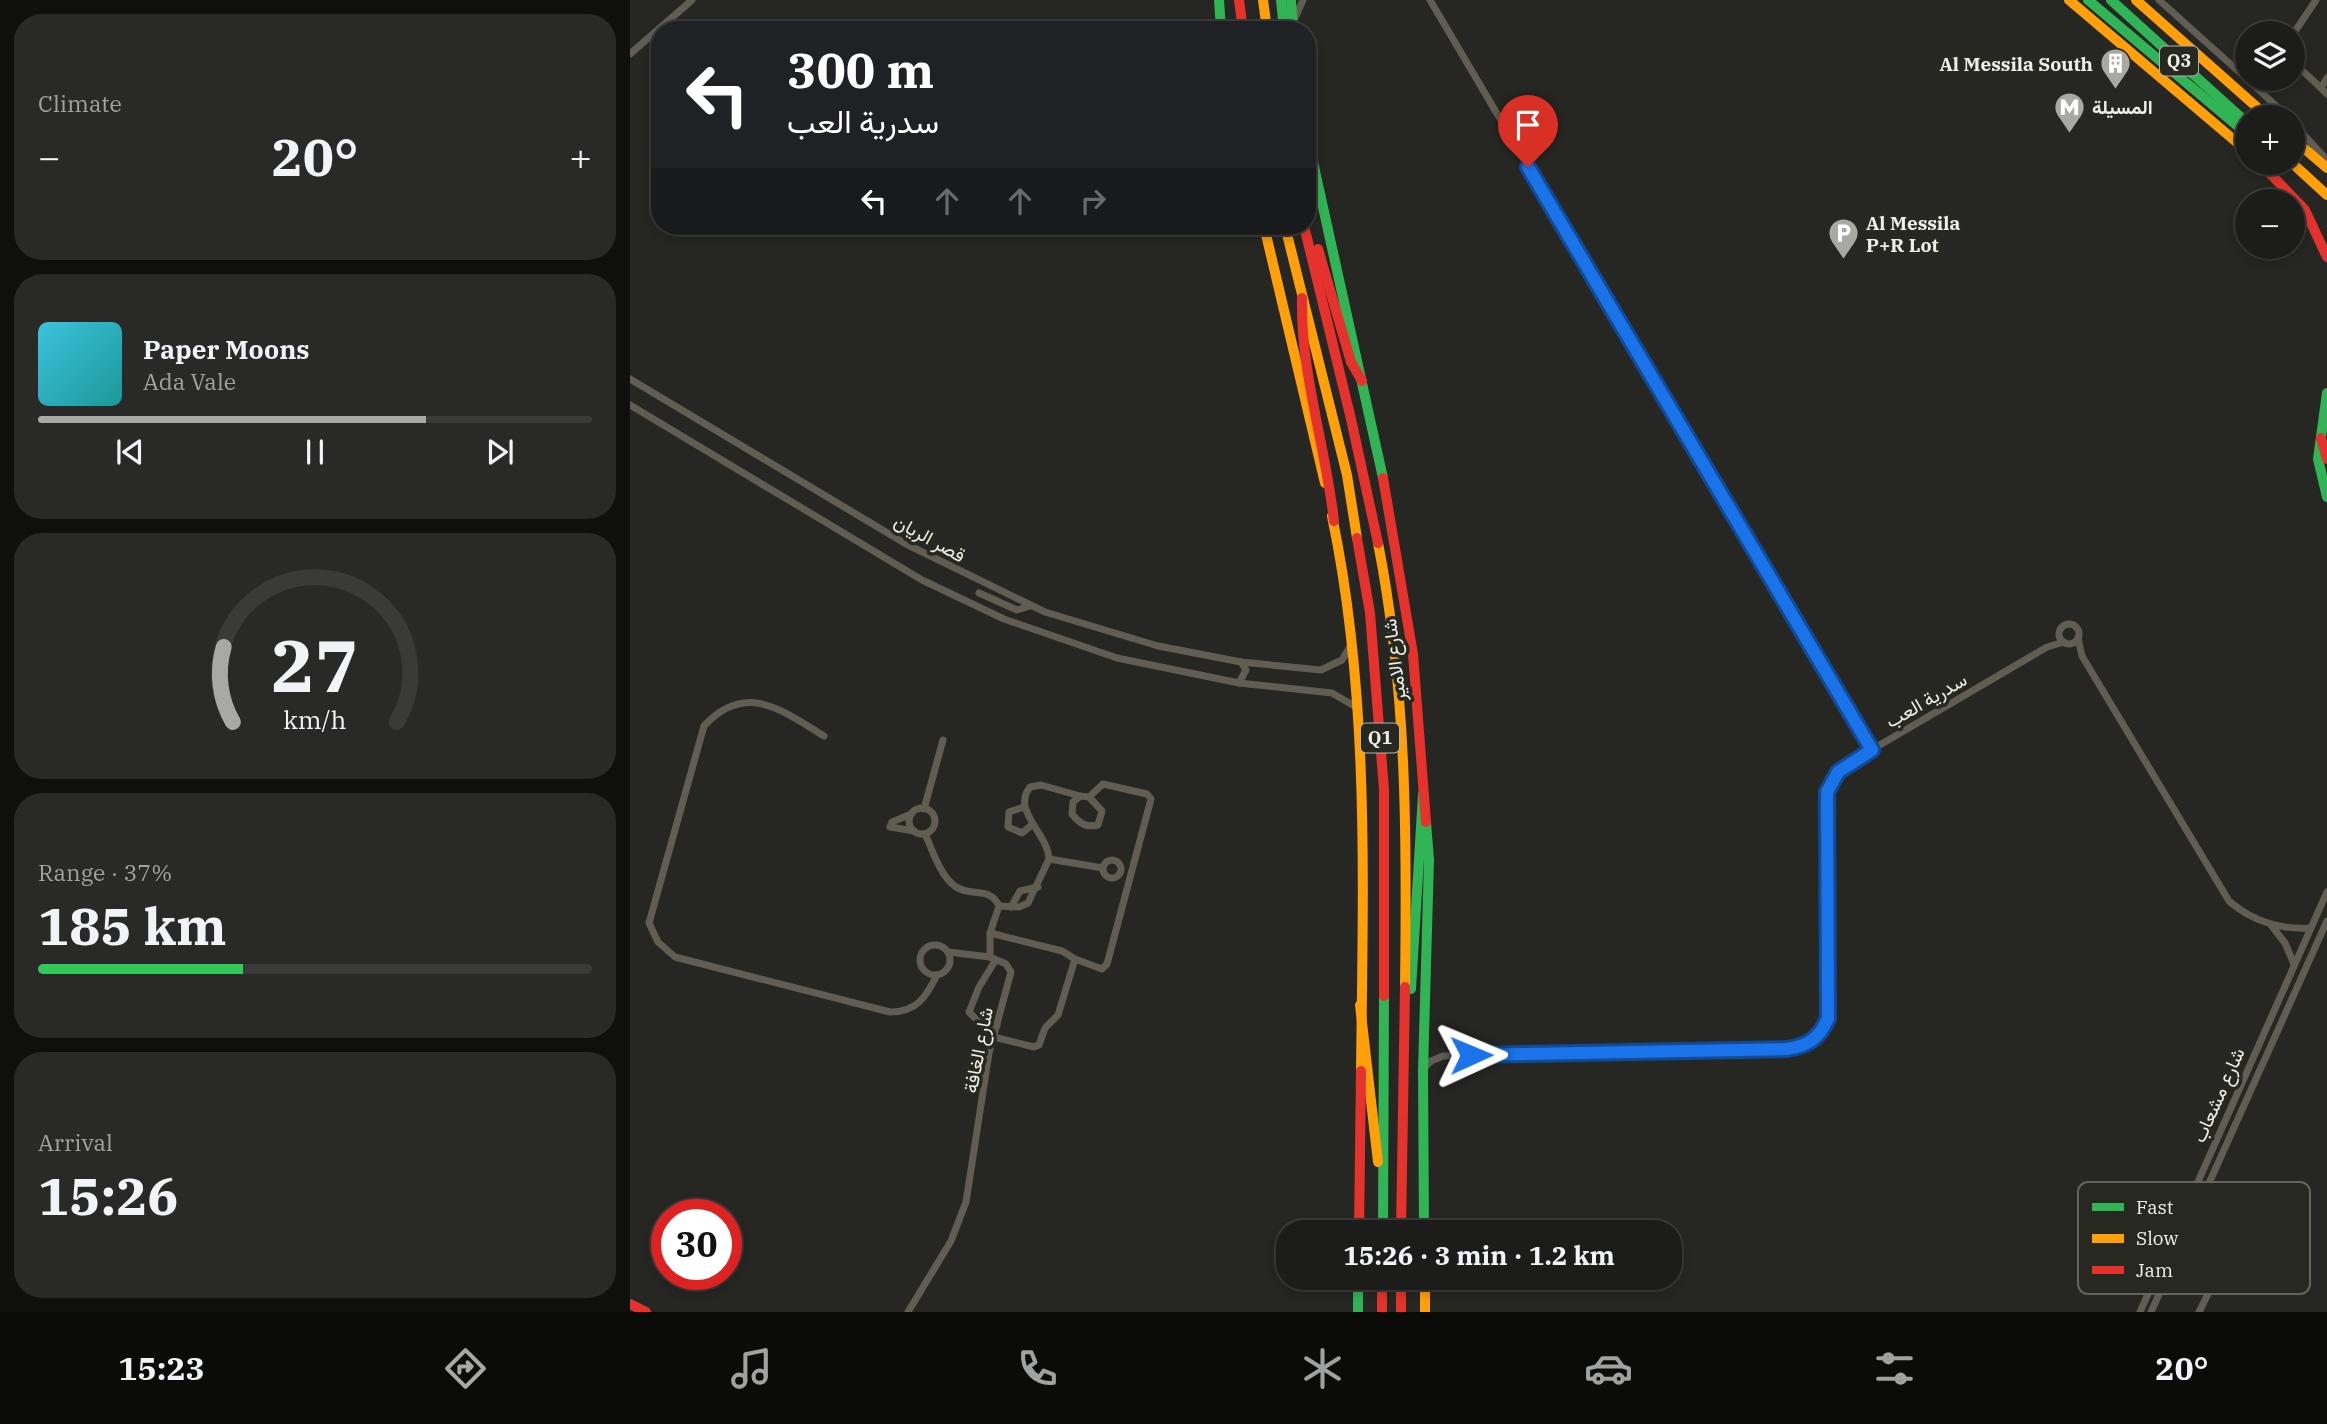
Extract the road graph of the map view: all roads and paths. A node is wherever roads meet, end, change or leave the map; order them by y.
1 (692, 0) edge
2 (1219, 0) edge
3 (1238, 0) edge
4 (1263, 0) edge
5 (1280, 0) edge
6 (1291, 0) edge
7 (1303, 0) edge
8 (1430, 0) edge
9 (2069, 0) edge
10 (2088, 0) edge
11 (2111, 0) edge
12 (2136, 0) edge
13 (2159, 0) edge
14 (2316, 0) edge
15 (668, 21) edge
16 (1220, 21) edge
17 (1242, 21) edge
18 (1266, 21) edge
19 (1288, 21) edge
20 (1290, 21) edge
21 (1293, 21) edge
22 (2302, 21) edge
23 (651, 36) edge
24 (630, 54) edge
25 (2235, 68) edge
26 (2305, 73) edge
27 (2327, 78) edge
28 (2184, 82) junction
29 (2260, 91) edge
30 (2324, 91) edge
31 (2254, 105) edge
32 (2275, 105) edge
33 (2235, 111) edge
34 (2235, 124) edge
35 (2235, 131) edge
36 (2305, 136) edge
37 (2235, 141) edge
38 (2305, 149) edge
39 (2327, 160) edge
40 (2327, 168) edge
41 (1316, 175) edge
42 (2271, 175) edge
43 (2282, 175) edge
44 (2305, 175) edge
45 (2327, 195) edge
46 (1266, 235) edge
47 (1288, 235) edge
48 (1308, 235) edge
49 (1311, 235) edge
50 (2327, 241) edge
51 (2327, 257) edge
52 (1303, 290) junction
53 (630, 379) edge
54 (1362, 381) junction
55 (2327, 394) edge
56 (630, 405) edge
57 (2320, 436) junction
58 (2327, 458) edge
59 (2327, 497) edge
60 (1334, 521) junction
61 (981, 583) junction
62 (979, 593) junction
63 (976, 606) junction
64 (1030, 606) junction
65 (2059, 633) junction
66 (2078, 638) junction
67 (1352, 641) junction
68 (2066, 643) junction
69 (2047, 647) junction
70 (2082, 656) junction
71 (1241, 662) junction
72 (1240, 683) junction
73 (1358, 710) junction
74 (824, 736) dead end
75 (943, 740) dead end
76 (1872, 750) junction
77 (1423, 794) junction
78 (1080, 796) junction
79 (1089, 797) junction
80 (1024, 807) junction
81 (924, 809) junction
82 (912, 814) junction
83 (1033, 824) junction
84 (914, 831) junction
85 (925, 834) junction
86 (1049, 859) junction
87 (1103, 868) dead end
88 (1038, 887) junction
89 (2327, 892) edge
90 (999, 906) junction
91 (1011, 906) junction
92 (2327, 921) edge
93 (2271, 925) junction
94 (2311, 928) junction
95 (990, 933) junction
96 (948, 952) junction
97 (992, 959) junction
98 (1075, 959) junction
99 (2294, 964) junction
100 (937, 975) junction
101 (1360, 1005) junction
102 (997, 1026) junction
103 (994, 1038) junction
104 (1424, 1042) junction
105 (1403, 1044) junction
106 (1443, 1055) junction
107 (1423, 1070) junction
108 (2244, 1076) junction
109 (2255, 1081) junction
110 (2199, 1177) junction
111 (2210, 1181) joint
112 (2197, 1182) edge
113 (1384, 1193) junction
114 (1359, 1220) edge
115 (1383, 1220) edge
116 (1401, 1220) edge
117 (1424, 1220) edge
118 (1359, 1290) edge
119 (1382, 1290) edge
120 (1401, 1290) edge
121 (1424, 1290) edge
122 (2148, 1294) edge
123 (2159, 1294) edge
124 (2208, 1294) edge
125 (630, 1304) edge
126 (646, 1312) edge
127 (908, 1312) edge
128 (1358, 1312) edge
129 (1381, 1312) edge
130 (1401, 1312) edge
131 (1425, 1312) edge
132 (2140, 1312) edge
133 (2151, 1312) edge
134 (2199, 1312) edge

1 - 15 street
2 - 16 main road
3 - 17 main road
4 - 18 main road
5 - 19 main road
6 - 20 main road
7 - 21 street
8 - 76 street
9 - 37 main road
10 - 28 main road
11 - 33 main road, Q3
12 - 31 main road, Q3
13 - 25 street
14 - 22 street
23 - 24 street
26 - 30 street
27 - 30 street
28 - 34 main road
28 - 35 main road
29 - 32 street
36 - 39 street
38 - 40 main road
41 - 54 main road, شارع الامير
42 - 51 main road
43 - 50 main road
44 - 45 main road
46 - 60 main road, شارع الامير
47 - 52 main road, شارع الامير / Q1
48 - 105 main road, شارع الامير / Q1
49 - 54 main road
52 - 60 main road
52 - 113 main road, شارع الامير / Q1
53 - 61 street, قصر الريان
54 - 77 main road, شارع الامير
55 - 57 main road
56 - 63 street, قصر الريان
57 - 58 main road
57 - 59 main road
60 - 67 main road, شارع الامير
61 - 62 street
61 - 64 street, قصر الريان
62 - 63 street
62 - 64 street
63 - 72 street, قصر الريان
64 - 71 street, قصر الريان
65 - 66 street
65 - 68 street
65 - 69 street, سدرية العب
66 - 68 street
66 - 70 street
67 - 71 street, قصر الريان
67 - 73 main road, شارع الامير
68 - 69 street, سدرية العب
68 - 70 street
69 - 76 street, سدرية العب
70 - 93 street
71 - 72 street
72 - 73 street, قصر الريان
73 - 101 main road, شارع الامير
74 - 100 street
75 - 81 street
76 - 106 street, سدرية العب
77 - 104 main road, شارع الامير
77 - 105 main road
78 - 79 street
78 - 79 street
78 - 80 street
79 - 98 street
80 - 83 street
80 - 83 street
81 - 82 street
81 - 85 street
82 - 84 street
82 - 84 street
83 - 86 street
84 - 85 street
85 - 90 street
86 - 87 street
86 - 88 street
88 - 91 street
88 - 91 street
89 - 94 street, شارع مشعاب
90 - 91 street
90 - 95 street, شارع الغافة
92 - 109 street, شارع مشعاب
93 - 94 street
93 - 99 street
94 - 99 street, شارع مشعاب
95 - 97 street, شارع الغافة
95 - 98 street
96 - 97 street
96 - 100 street
96 - 100 street
97 - 102 street, شارع الغافة
97 - 102 street
98 - 103 street
99 - 108 street, شارع مشعاب
101 - 113 main road
101 - 114 main road, شارع الامير
102 - 103 street, شارع الغافة
103 - 127 street, شارع الغافة
104 - 106 street
104 - 107 main road, شارع الامير
105 - 116 main road, شارع الامير / Q1
106 - 107 street
107 - 117 main road, شارع الامير
108 - 109 street
108 - 110 street, شارع مشعاب
109 - 111 street, شارع مشعاب
110 - 111 street
110 - 112 street, شارع مشعاب
113 - 115 main road, شارع الامير / Q1
118 - 128 main road
119 - 129 main road
120 - 130 main road
121 - 131 main road
122 - 132 street, شارع مشعاب
123 - 133 street, شارع مشعاب
124 - 134 street
125 - 126 main road

